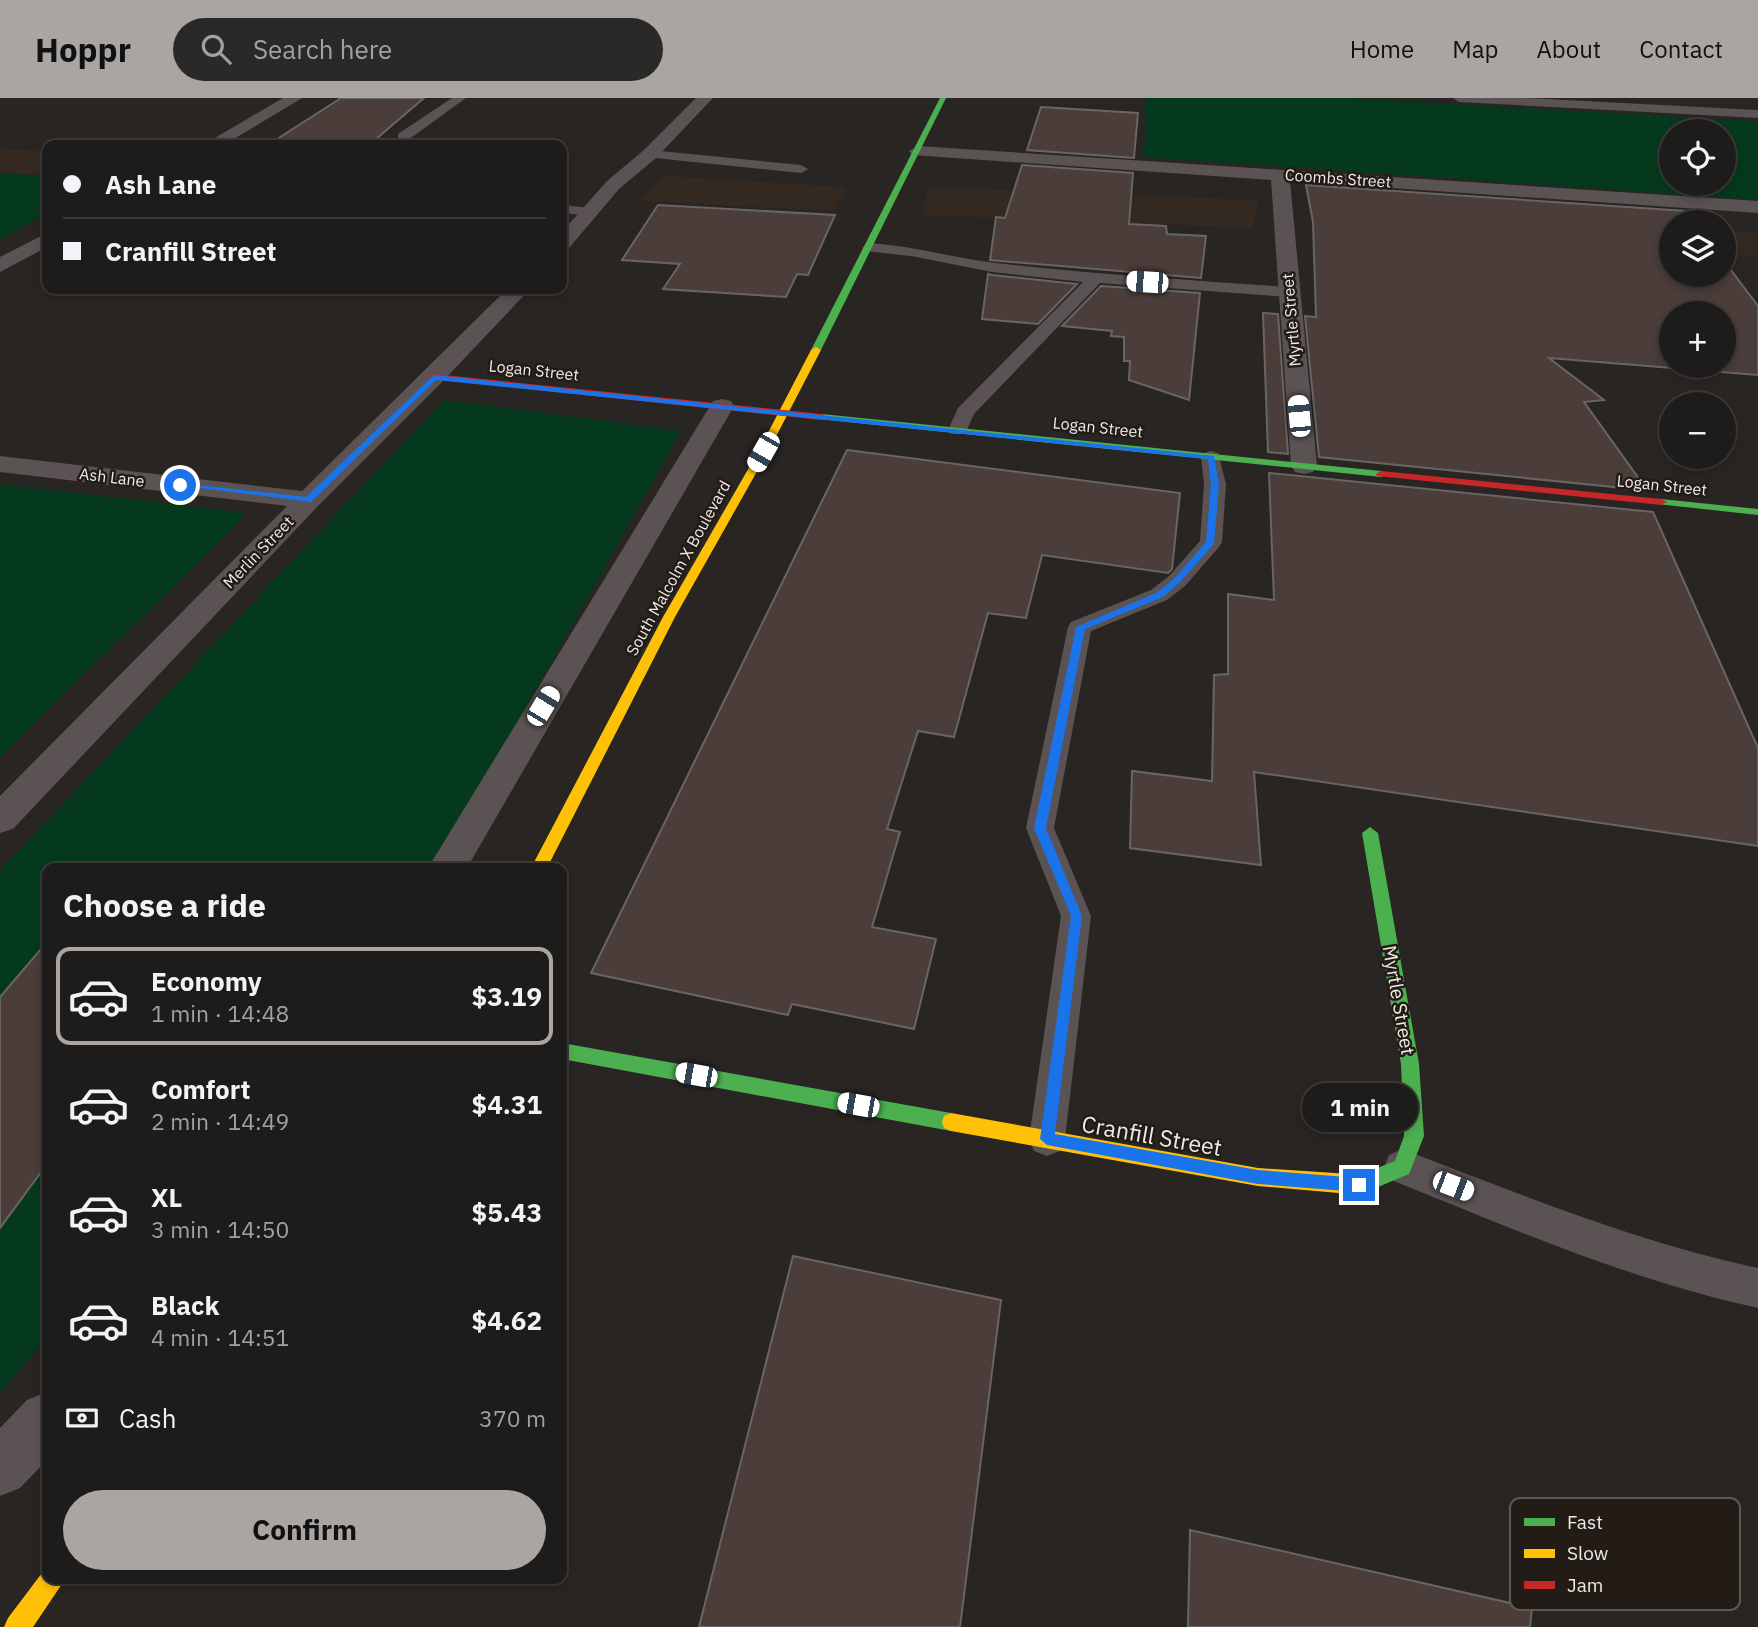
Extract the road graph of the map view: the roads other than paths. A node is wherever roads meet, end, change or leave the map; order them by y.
1 (294, 98) edge
2 (460, 98) edge
3 (705, 98) edge
4 (943, 98) edge
5 (1459, 98) edge
6 (1758, 114) edge
7 (403, 137) dead end
8 (221, 140) edge
9 (918, 151) junction
10 (650, 154) junction
11 (801, 169) dead end
12 (1280, 174) junction
13 (1758, 206) edge
14 (567, 210) edge
15 (590, 212) junction
16 (567, 238) edge
17 (42, 242) edge
18 (870, 248) junction
19 (0, 266) edge
20 (1096, 278) junction
21 (1288, 292) junction
22 (514, 294) edge
23 (434, 377) junction
24 (722, 406) junction
25 (782, 412) junction
26 (958, 430) junction
27 (1211, 457) junction
28 (0, 464) edge
29 (1304, 466) junction
30 (308, 500) junction
31 (1758, 512) edge
32 (0, 819) edge
33 (1370, 833) dead end
34 (450, 863) edge
35 (541, 863) edge
36 (567, 1052) edge
37 (1047, 1139) junction
38 (1402, 1167) junction
39 (1758, 1288) edge
40 (42, 1425) edge
41 (0, 1468) edge
42 (49, 1584) edge
43 (17, 1627) edge

1 - 8 street
2 - 7 lane
3 - 10 street
4 - 9 street, South Malcolm X Boulevard
5 - 6 lane
9 - 12 street, Coombs Street
9 - 18 street, South Malcolm X Boulevard
10 - 11 lane
10 - 15 street
12 - 13 street, Coombs Street
12 - 21 street, Myrtle Street
14 - 15 lane
15 - 16 street
17 - 19 street
18 - 20 lane
18 - 25 street, South Malcolm X Boulevard
20 - 21 lane
20 - 26 lane
21 - 29 street, Myrtle Street
22 - 23 street, Merlin Street
23 - 24 street, Logan Street
23 - 30 street, Merlin Street
24 - 25 street, Logan Street
24 - 34 street
25 - 26 street, Logan Street
25 - 35 street, South Malcolm X Boulevard
26 - 27 street, Logan Street
27 - 29 street, Logan Street
27 - 37 lane
28 - 30 street, Ash Lane
29 - 31 street, Logan Street
30 - 32 street, Merlin Street
33 - 38 street, Myrtle Street
36 - 37 street, Cranfill Street
37 - 38 street, Cranfill Street
38 - 39 lane
40 - 41 street
42 - 43 street

